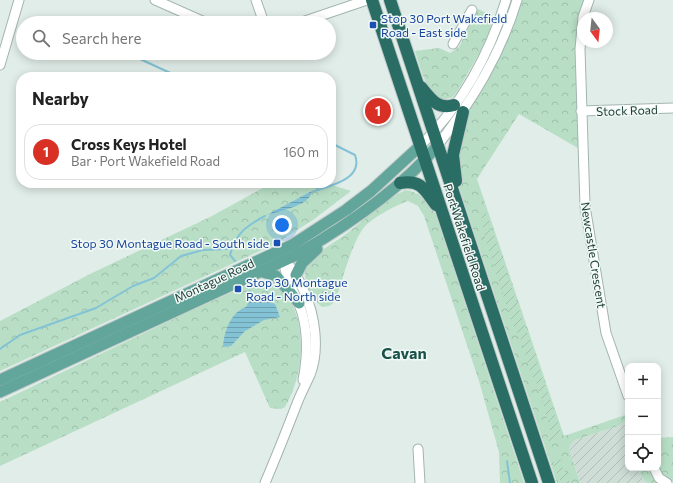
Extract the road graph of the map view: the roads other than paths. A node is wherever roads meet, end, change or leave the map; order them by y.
1 (19, 0) edge
2 (156, 0) edge
3 (256, 0) edge
4 (367, 0) edge
5 (372, 0) edge
6 (390, 0) edge
7 (506, 0) edge
8 (517, 0) edge
9 (589, 0) edge
10 (472, 10) dead end
11 (502, 13) junction
12 (191, 16) edge
13 (262, 16) edge
14 (320, 16) edge
15 (510, 23) junction
16 (453, 44) dead end
17 (0, 65) edge
18 (416, 82) junction
19 (459, 108) junction
20 (673, 108) edge
21 (581, 111) junction
22 (434, 133) junction
23 (438, 145) junction
24 (420, 146) junction
25 (425, 160) junction
26 (400, 183) junction
27 (360, 212) junction
28 (443, 214) junction
29 (466, 230) junction
30 (310, 234) junction
31 (284, 261) junction
32 (263, 272) junction
33 (296, 275) junction
34 (221, 278) junction
35 (299, 303) junction
36 (0, 380) edge
37 (625, 387) edge
38 (301, 391) junction
39 (0, 392) edge
40 (418, 450) dead end
41 (656, 471) edge
42 (265, 483) edge
43 (420, 483) edge
44 (532, 483) edge
45 (549, 483) edge
46 (667, 483) edge

1 - 17 street
2 - 12 street
3 - 13 street
4 - 14 street
5 - 24 highway, Port Wakefield Road
6 - 18 highway, Port Wakefield Road
7 - 11 street
8 - 15 street
9 - 21 street, Newcastle Crescent
10 - 16 street
11 - 15 street
11 - 19 street
15 - 19 street
18 - 19 highway
18 - 22 highway, Port Wakefield Road
19 - 22 street
19 - 23 street
19 - 29 highway
20 - 21 street, Stock Road
21 - 37 street, Newcastle Crescent
22 - 23 highway, Port Wakefield Road
22 - 24 street
23 - 25 main road, Montague Road
23 - 29 highway, Port Wakefield Road
24 - 25 highway, Port Wakefield Road
24 - 30 main road, Montague Road
25 - 26 main road, Montague Road
25 - 28 highway, Port Wakefield Road
26 - 27 main road, Montague Road
26 - 28 highway
27 - 31 main road, Montague Road
27 - 33 main road
28 - 44 highway, Port Wakefield Road
29 - 45 highway, Port Wakefield Road
30 - 31 main road
30 - 34 main road, Montague Road
31 - 32 main road, Montague Road
31 - 33 street
31 - 34 main road
31 - 35 street
32 - 35 main road
32 - 39 main road, Montague Road
33 - 38 street
34 - 36 main road, Montague Road
35 - 38 street
38 - 42 street
40 - 43 street
41 - 46 street

